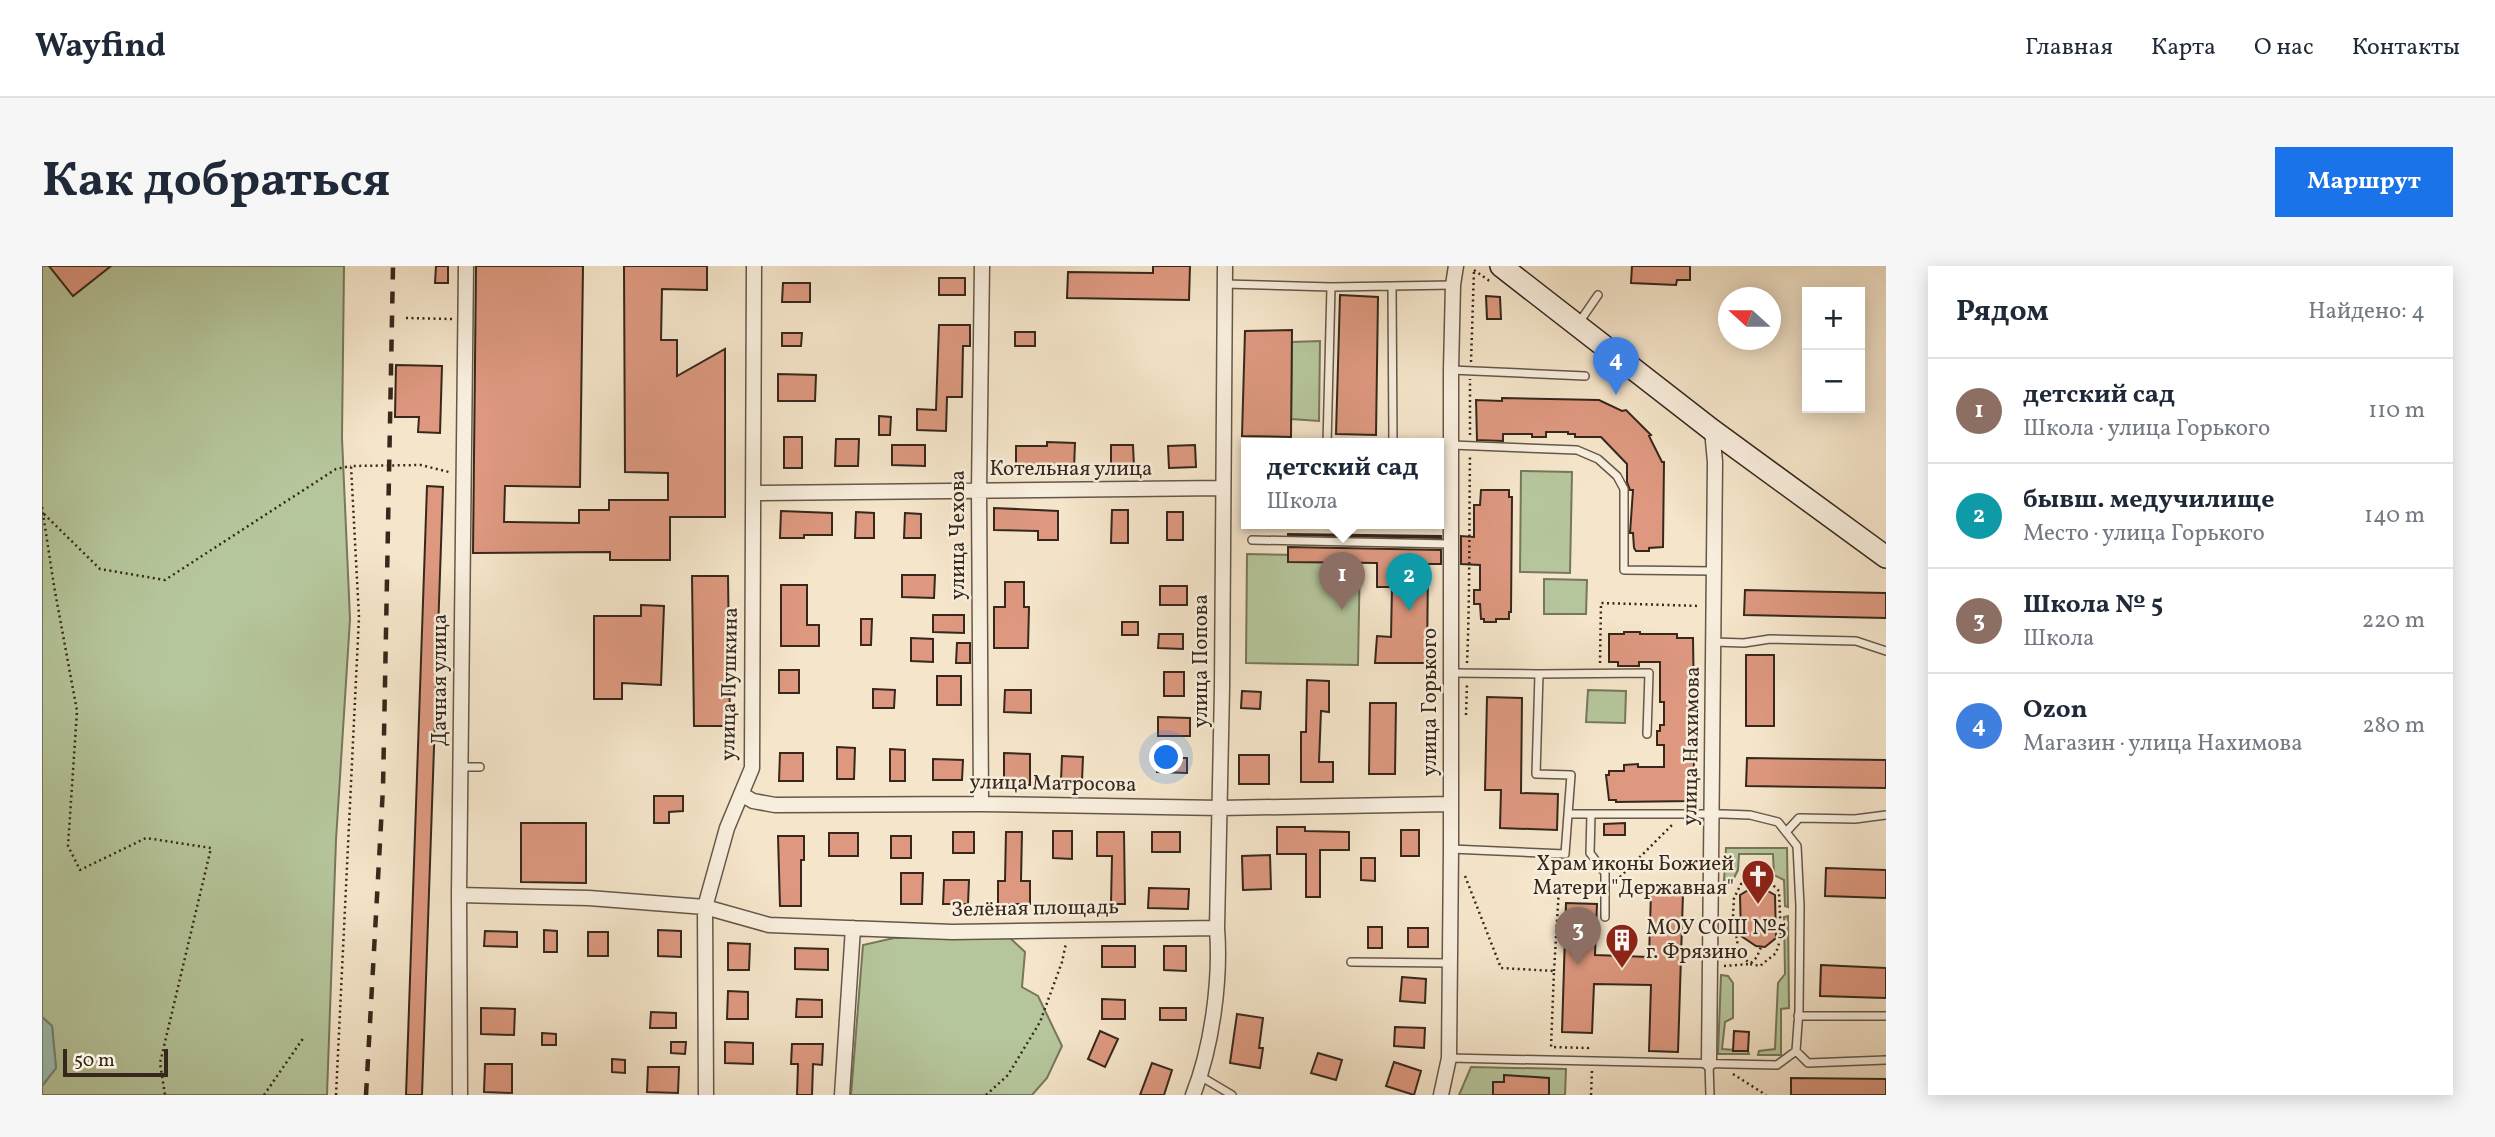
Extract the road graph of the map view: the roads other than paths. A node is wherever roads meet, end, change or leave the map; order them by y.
1 (466, 266) edge
2 (754, 266) edge
3 (982, 266) edge
4 (1225, 266) edge
5 (1456, 266) edge
6 (1501, 266) edge
7 (1225, 284) junction
8 (1453, 285) junction
9 (1331, 287) junction
10 (1392, 287) junction
11 (1598, 295) dead end
12 (1577, 325) junction
13 (1451, 370) junction
14 (1585, 376) dead end
15 (1712, 430) junction
16 (1327, 438) edge
17 (1393, 438) edge
18 (1451, 445) junction
19 (1444, 462) edge
20 (1223, 488) junction
21 (979, 490) junction
22 (752, 493) junction
23 (1252, 540) dead end
24 (1451, 544) junction
25 (1886, 557) edge
26 (1714, 571) junction
27 (1714, 642) junction
28 (1886, 652) edge
29 (1451, 673) junction
30 (1539, 674) junction
31 (1647, 734) dead end
32 (460, 767) junction
33 (480, 767) dead end
34 (741, 794) junction
35 (981, 804) junction
36 (1451, 804) junction
37 (1220, 808) junction
38 (1568, 814) junction
39 (1591, 814) junction
40 (1712, 814) junction
41 (1886, 815) edge
42 (1786, 832) junction
43 (1458, 850) junction
44 (459, 895) junction
45 (705, 907) junction
46 (1605, 917) dead end
47 (853, 928) junction
48 (1217, 928) junction
49 (1351, 962) dead end
50 (1450, 963) junction
51 (1798, 1016) junction
52 (1886, 1016) edge
53 (1796, 1051) junction
54 (1449, 1058) junction
55 (1886, 1060) edge
56 (1709, 1063) junction
57 (1200, 1076) junction
58 (460, 1095) edge
59 (706, 1095) edge
60 (842, 1095) edge
61 (1193, 1095) edge
62 (1232, 1095) edge
63 (1440, 1095) edge
64 (1710, 1095) edge

1 - 32 street, Дачная улица
2 - 22 street, улица Пушкина
3 - 21 street, улица Чехова
4 - 7 street, улица Попова
5 - 8 street, улица Горького
6 - 12 street
7 - 9 lane
7 - 20 street, улица Попова
8 - 10 lane
8 - 13 street, улица Горького
9 - 10 lane
9 - 16 lane
10 - 17 lane
11 - 12 lane
12 - 15 street
13 - 14 lane
13 - 18 street, улица Горького
15 - 25 street
15 - 26 street, улица Нахимова
18 - 19 street, улица Горького
18 - 26 lane
19 - 24 street, улица Горького
20 - 21 street, Котельная улица
20 - 37 street, улица Попова
21 - 22 street, Котельная улица
21 - 35 street, улица Чехова
22 - 34 street, улица Пушкина
23 - 24 lane
24 - 29 street, улица Горького
26 - 27 street, улица Нахимова
27 - 28 lane
27 - 40 street, улица Нахимова
29 - 30 lane
29 - 36 street, улица Горького
30 - 31 lane
30 - 38 lane
32 - 33 lane
32 - 44 street, Дачная улица
34 - 35 street, улица Матросова
34 - 45 street, улица Пушкина
35 - 37 street, улица Матросова
36 - 37 street, улица Матросова
36 - 43 street, улица Горького
37 - 48 street, улица Попова
38 - 39 lane
38 - 43 lane
39 - 40 lane
39 - 46 lane
40 - 42 lane
40 - 56 street, улица Нахимова
41 - 42 lane
42 - 51 lane
43 - 50 street, улица Горького
44 - 45 street, Зелёная площадь
44 - 58 street, Дачная улица
45 - 47 street, Зелёная площадь
45 - 59 street, улица Пушкина
47 - 48 street, Зелёная площадь
47 - 60 street
48 - 57 street, улица Попова
49 - 50 lane
50 - 54 street, улица Горького
51 - 52 lane
51 - 53 lane
53 - 55 lane
53 - 56 lane
54 - 56 lane
54 - 63 street, улица Горького
56 - 64 lane
57 - 61 street, улица Попова
57 - 62 lane

